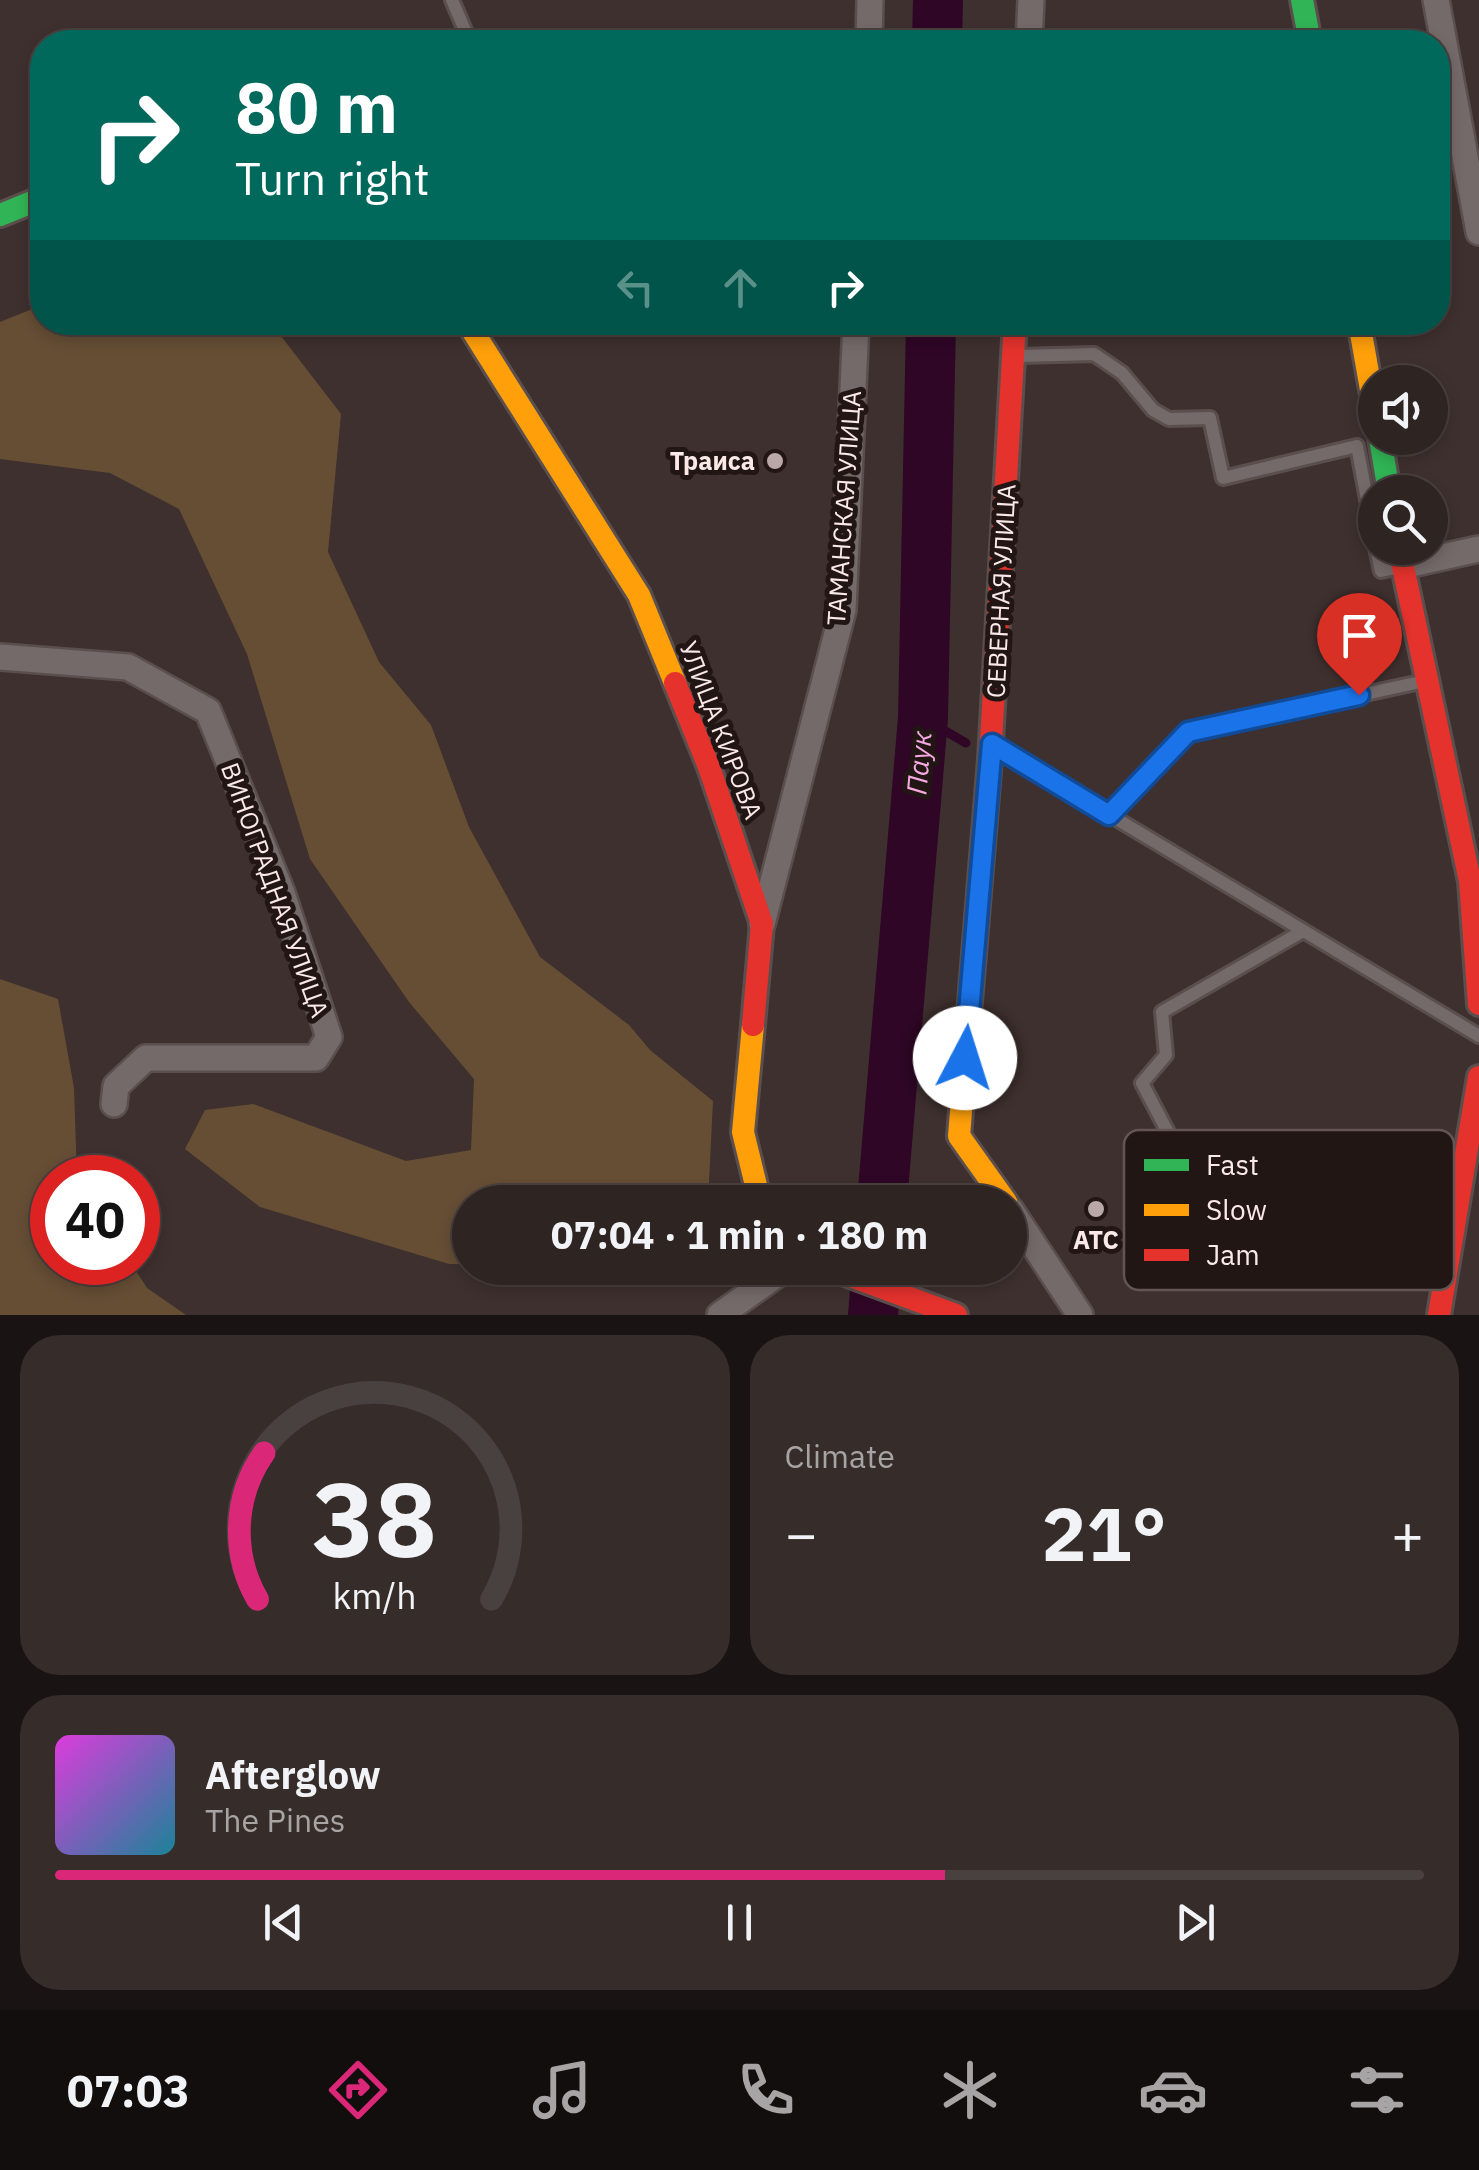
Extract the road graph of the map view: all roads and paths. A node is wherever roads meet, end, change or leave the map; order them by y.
1 (452, 0) edge
2 (870, 0) edge
3 (1031, 0) edge
4 (1302, 0) edge
5 (1436, 0) edge
6 (465, 30) edge
7 (869, 30) edge
8 (1030, 30) edge
9 (1308, 30) edge
10 (1442, 30) edge
11 (1450, 76) edge
12 (30, 203) edge
13 (0, 214) edge
14 (1479, 232) edge
15 (475, 335) edge
16 (855, 335) edge
17 (1015, 335) edge
18 (1361, 335) edge
19 (1014, 356) junction
20 (1367, 365) edge
21 (1363, 475) edge
22 (1479, 550) edge
23 (1448, 553) edge
24 (1403, 565) edge
25 (0, 657) edge
26 (1427, 680) junction
27 (992, 744) junction
28 (1109, 815) junction
29 (762, 924) junction
30 (1304, 931) junction
31 (1479, 1004) edge
32 (1479, 1036) edge
33 (1479, 1077) edge
34 (114, 1104) dead end
35 (1167, 1130) edge
36 (1474, 1162) edge
37 (756, 1185) edge
38 (994, 1185) edge
39 (1027, 1235) edge
40 (1454, 1247) edge
41 (762, 1285) edge
42 (875, 1285) edge
43 (1444, 1290) edge
44 (954, 1314) edge
45 (720, 1315) edge
46 (1080, 1315) edge
47 (1438, 1315) edge

1 - 6 lane
2 - 7 street
3 - 8 street
4 - 9 street
5 - 10 street
11 - 14 street
12 - 13 street
15 - 29 street, УЛИЦА КИРОВА
16 - 29 street, ТАМАНСКАЯ УЛИЦА
17 - 19 street, СЕВЕРНАЯ УЛИЦА
18 - 20 street
19 - 21 lane
19 - 27 street, СЕВЕРНАЯ УЛИЦА
22 - 23 street
24 - 26 street
25 - 34 street, ВИНОГРАДНАЯ УЛИЦА
26 - 28 lane
26 - 31 street
27 - 28 lane
27 - 38 street, СЕВЕРНАЯ УЛИЦА
28 - 30 lane
29 - 37 street, УЛИЦА КИРОВА
30 - 32 lane
30 - 35 lane
33 - 36 street
36 - 40 street
39 - 46 street
41 - 45 street
42 - 44 street
43 - 47 street

